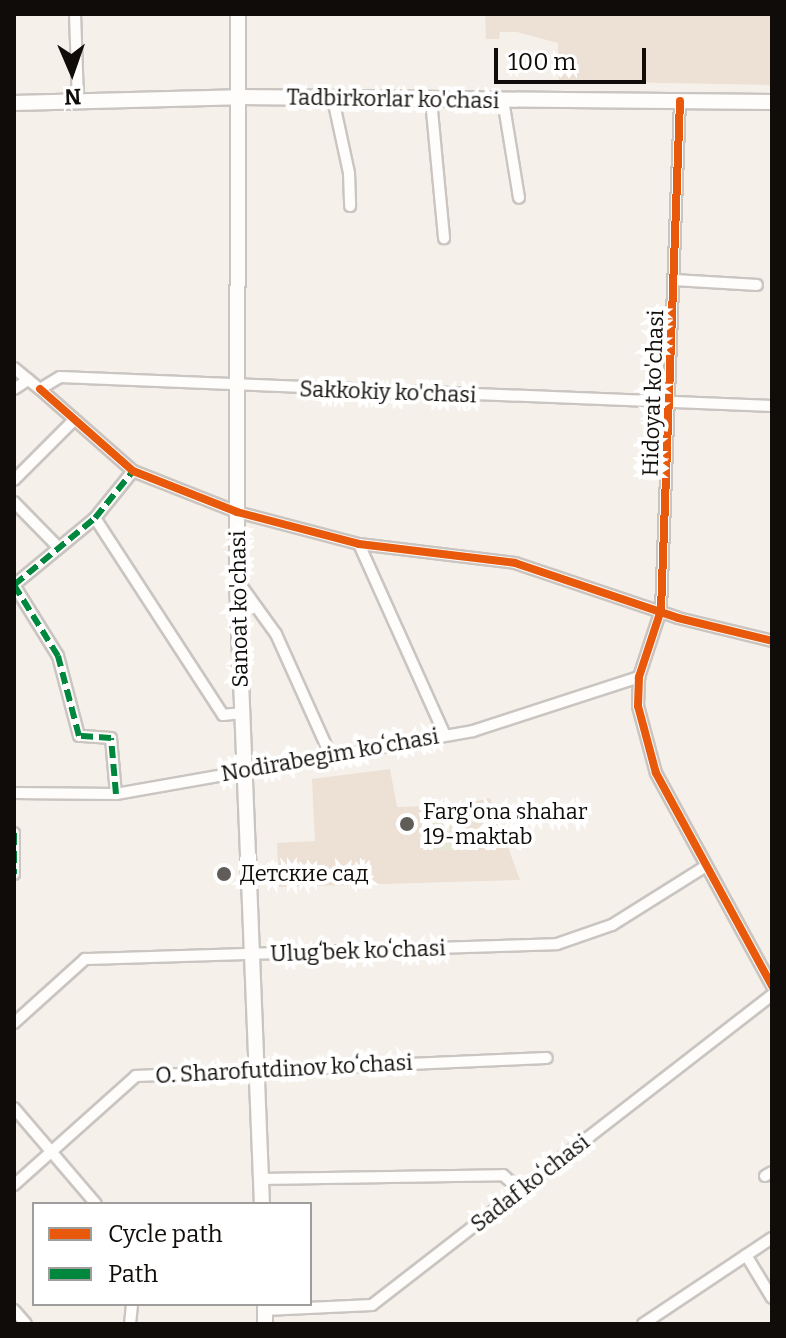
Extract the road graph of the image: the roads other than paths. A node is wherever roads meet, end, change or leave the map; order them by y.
1 (75, 14) edge
2 (238, 14) edge
3 (238, 97) junction
4 (333, 99) junction
5 (431, 100) junction
6 (503, 100) junction
7 (78, 101) junction
8 (680, 101) junction
9 (772, 102) edge
10 (14, 103) edge
11 (519, 198) dead end
12 (350, 206) dead end
13 (444, 238) dead end
14 (675, 280) junction
15 (757, 285) dead end
16 (14, 368) edge
17 (28, 380) junction
18 (235, 386) junction
19 (14, 389) edge
20 (40, 389) junction
21 (672, 403) junction
22 (772, 406) edge
23 (74, 420) junction
24 (133, 471) junction
25 (14, 480) edge
26 (14, 502) edge
27 (237, 512) junction
28 (95, 518) junction
29 (359, 544) junction
30 (59, 548) junction
31 (237, 580) junction
32 (661, 610) junction
33 (772, 641) edge
34 (639, 677) junction
35 (242, 713) junction
36 (445, 735) junction
37 (330, 754) junction
38 (245, 769) junction
39 (14, 793) edge
40 (116, 794) junction
41 (14, 833) edge
42 (706, 866) junction
43 (14, 874) edge
44 (252, 954) junction
45 (772, 986) edge
46 (772, 995) edge
47 (14, 1023) edge
48 (547, 1058) dead end
49 (256, 1069) junction
50 (14, 1108) edge
51 (52, 1151) junction
52 (261, 1179) junction
53 (14, 1185) edge
54 (521, 1191) junction
55 (94, 1202) edge
56 (262, 1202) edge
57 (772, 1238) edge
58 (746, 1255) junction
59 (772, 1298) edge
60 (14, 1310) edge
61 (265, 1313) edge
62 (26, 1324) edge
63 (643, 1324) edge

1 - 7 street
2 - 3 main road, Sanoat ko'chasi
3 - 4 main road, Tadbirkorlar ko'chasi
3 - 7 main road, Tadbirkorlar ko'chasi
3 - 18 main road, Sanoat ko'chasi
4 - 5 main road, Tadbirkorlar ko'chasi
4 - 12 street
5 - 6 main road, Tadbirkorlar ko'chasi
5 - 13 street
6 - 8 main road, Tadbirkorlar ko'chasi
6 - 11 street
7 - 10 main road, Tadbirkorlar ko'chasi
8 - 9 main road, Tadbirkorlar ko'chasi
8 - 14 street, Hidoyat ko'chasi
14 - 15 street
14 - 21 street, Hidoyat ko'chasi
16 - 17 street
17 - 19 street
17 - 20 street
18 - 20 street, Sakkokiy ko'chasi
18 - 21 street, Sakkokiy ko'chasi
18 - 27 main road, Sanoat ko'chasi
20 - 23 street
21 - 22 street, Sakkokiy ko'chasi
21 - 32 street, Hidoyat ko'chasi
23 - 24 street
23 - 25 street
24 - 27 street
24 - 28 street
26 - 30 street
27 - 29 street
27 - 31 main road, Sanoat ko'chasi
28 - 30 street
28 - 35 street
29 - 32 street
29 - 36 street
30 - 40 street
31 - 35 main road, Sanoat ko'chasi
31 - 37 street
32 - 33 street
32 - 34 street, Hidoyat ko'chasi
34 - 36 street, Nodirabegim koʻchasi
34 - 42 street, Hidoyat ko'chasi
35 - 38 main road, Sanoat ko'chasi
36 - 37 street, Nodirabegim koʻchasi
37 - 38 street, Nodirabegim koʻchasi
38 - 40 street, Nodirabegim koʻchasi
38 - 44 main road, Sanoat ko'chasi
39 - 40 street, Nodirabegim koʻchasi
41 - 43 street
42 - 44 street, Ulugʻbek koʻchasi
42 - 45 street, Hidoyat ko'chasi
44 - 47 street, Ulugʻbek koʻchasi
44 - 49 main road, Sanoat ko'chasi
46 - 54 street, Sadaf koʻchasi
48 - 49 street, O. Sharofutdinov koʻchasi
49 - 51 street, O. Sharofutdinov koʻchasi
49 - 52 main road, Sanoat ko'chasi
50 - 51 street
51 - 53 street, O. Sharofutdinov koʻchasi
51 - 55 street
52 - 54 street
52 - 56 main road, Sanoat ko'chasi
54 - 61 street, Sadaf koʻchasi
57 - 58 street
58 - 59 street
58 - 63 street
60 - 62 street

